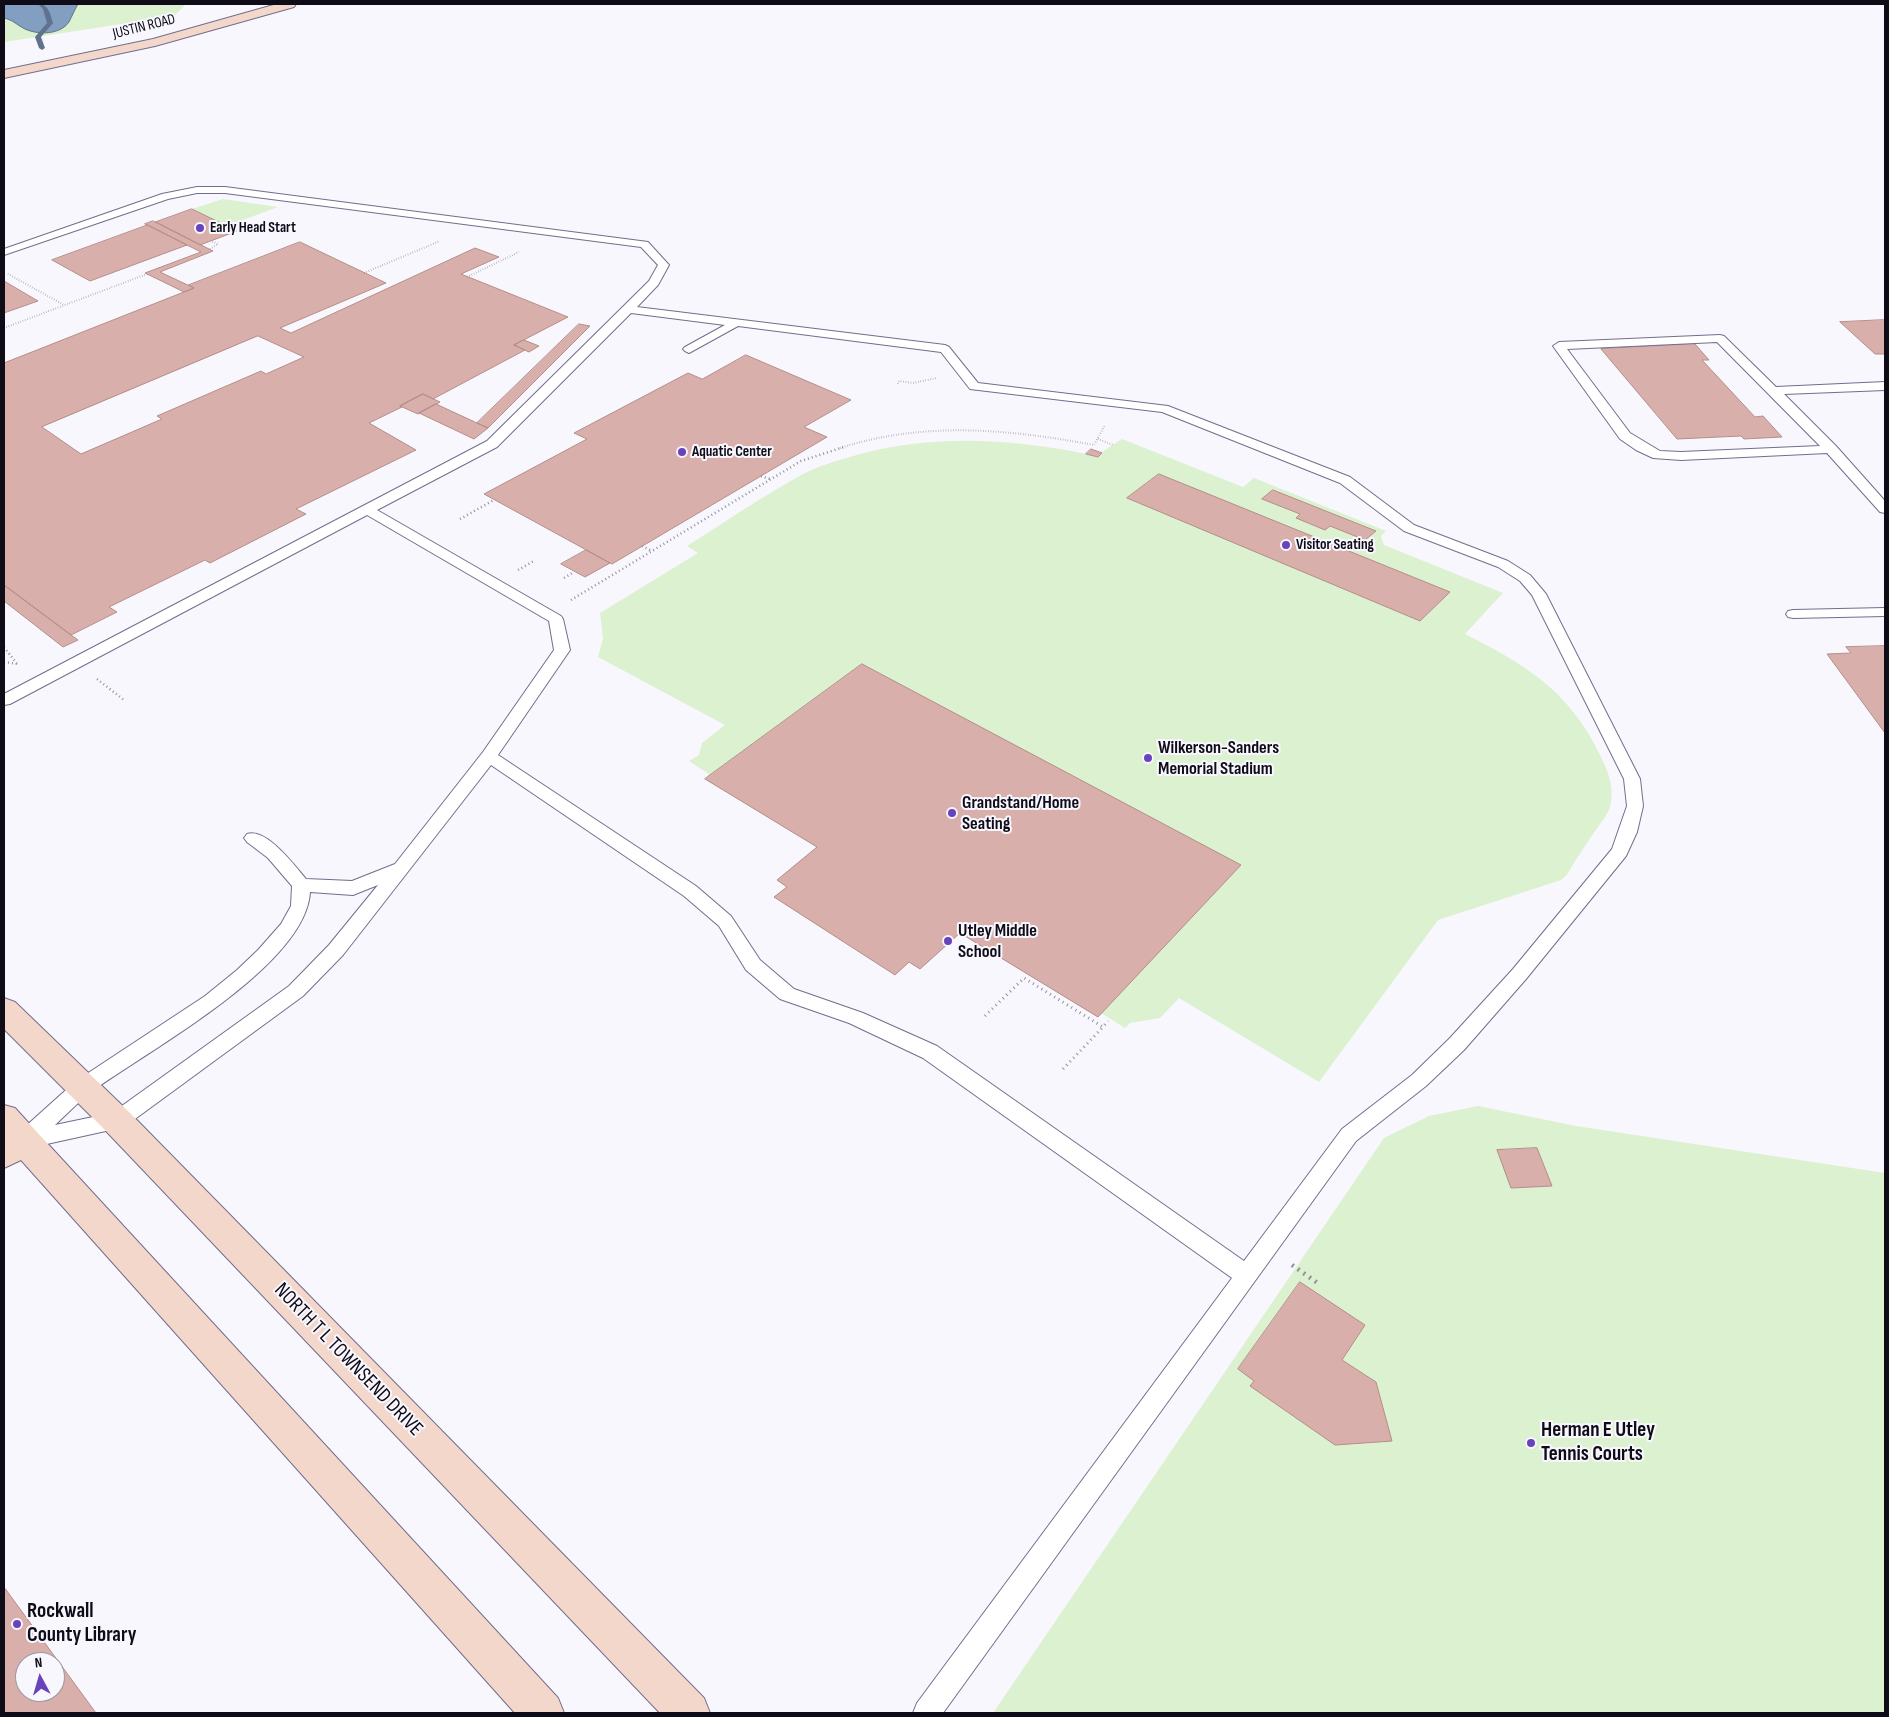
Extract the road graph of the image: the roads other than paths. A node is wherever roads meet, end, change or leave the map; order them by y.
1 (290, 4) edge
2 (4, 74) edge
3 (4, 252) edge
4 (629, 309) junction
5 (736, 323) junction
6 (689, 348) dead end
7 (1885, 386) edge
8 (1773, 391) junction
9 (1831, 449) junction
10 (366, 509) junction
11 (1885, 509) edge
12 (1885, 612) edge
13 (1793, 614) dead end
14 (4, 700) edge
15 (489, 756) junction
16 (253, 838) dead end
17 (402, 868) junction
18 (301, 885) junction
19 (4, 1010) edge
20 (83, 1087) junction
21 (117, 1121) junction
22 (11, 1137) edge
23 (1246, 1276) junction
24 (544, 1713) edge
25 (689, 1713) edge
26 (928, 1713) edge

1 - 2 street, JUSTIN ROAD
3 - 4 lane
4 - 5 lane
4 - 10 lane
5 - 6 lane
5 - 23 lane
7 - 8 lane
8 - 9 lane
8 - 9 lane
9 - 11 lane
10 - 14 lane
10 - 15 lane
12 - 13 lane
15 - 17 lane
15 - 23 lane
16 - 18 lane
17 - 18 lane
17 - 21 lane
18 - 20 lane
19 - 20 street, NORTH T L TOWNSEND DRIVE
20 - 21 street, NORTH T L TOWNSEND DRIVE
20 - 22 lane
21 - 22 lane
21 - 25 street, NORTH T L TOWNSEND DRIVE
22 - 24 street
23 - 26 lane

